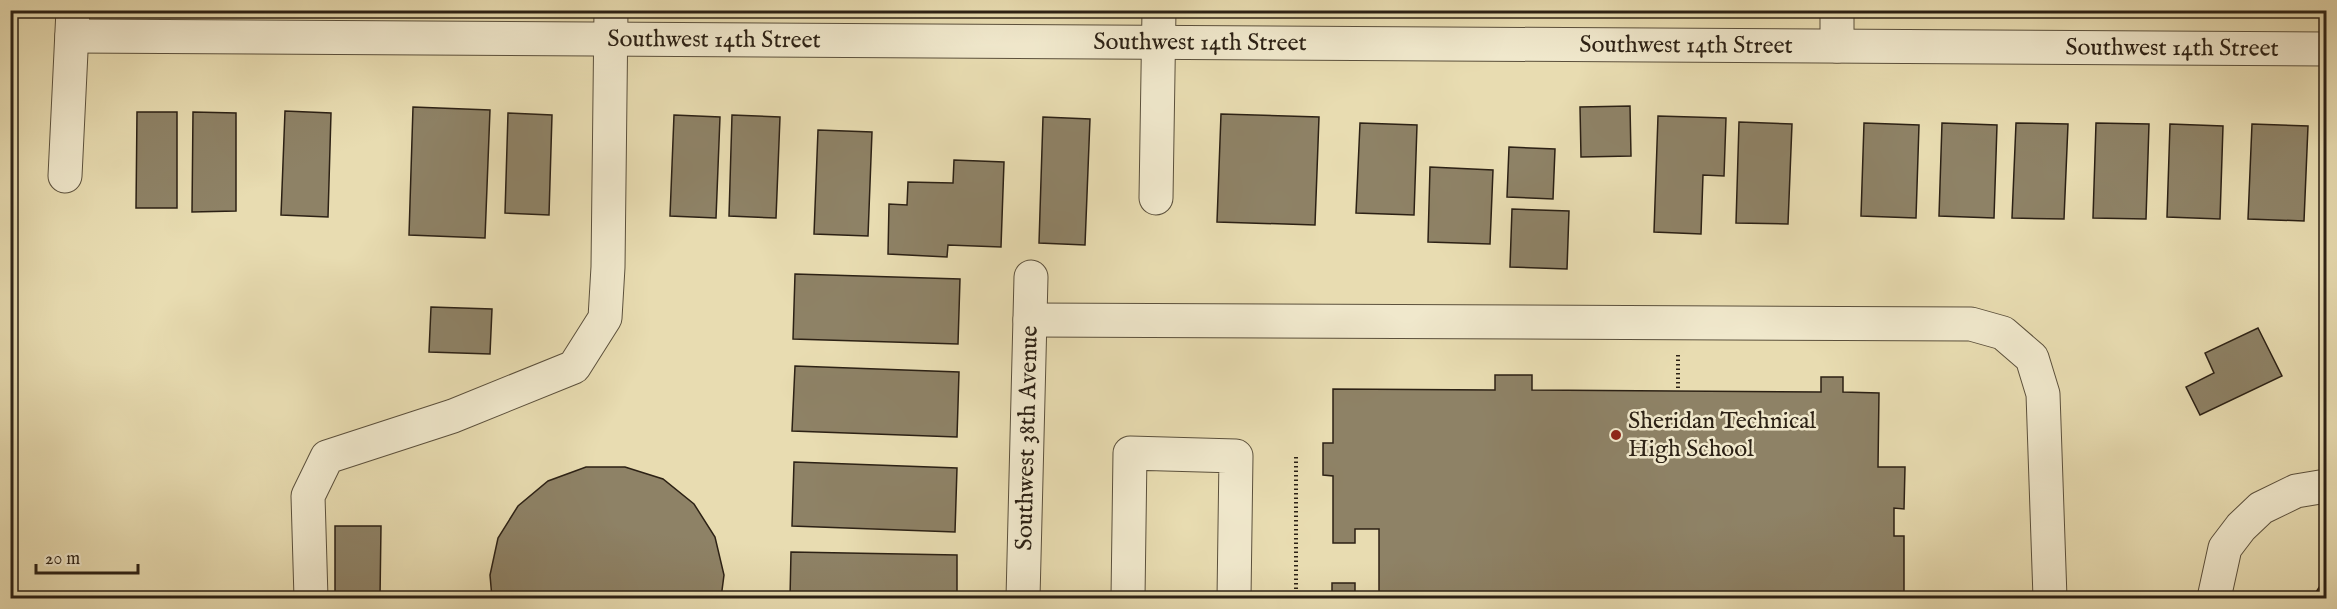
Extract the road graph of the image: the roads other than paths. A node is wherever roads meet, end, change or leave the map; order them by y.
1 (1837, 10) edge
2 (72, 23) edge
3 (611, 25) edge
4 (1159, 26) edge
5 (1837, 46) junction
6 (2326, 49) edge
7 (65, 176) dead end
8 (1156, 198) dead end
9 (1031, 278) dead end
10 (1030, 320) junction
11 (2326, 486) edge
12 (311, 598) edge
13 (1023, 598) edge
14 (1128, 598) edge
15 (1234, 598) edge
16 (2050, 598) edge
17 (2214, 598) edge

1 - 5 street
2 - 3 street, Southwest 14th Street
2 - 7 street
3 - 4 street, Southwest 14th Street
3 - 12 street
4 - 5 street, Southwest 14th Street
4 - 8 street
5 - 6 street, Southwest 14th Street
9 - 10 street, Southwest 38th Avenue
10 - 13 street, Southwest 38th Avenue
10 - 16 street
11 - 17 street
14 - 15 street

